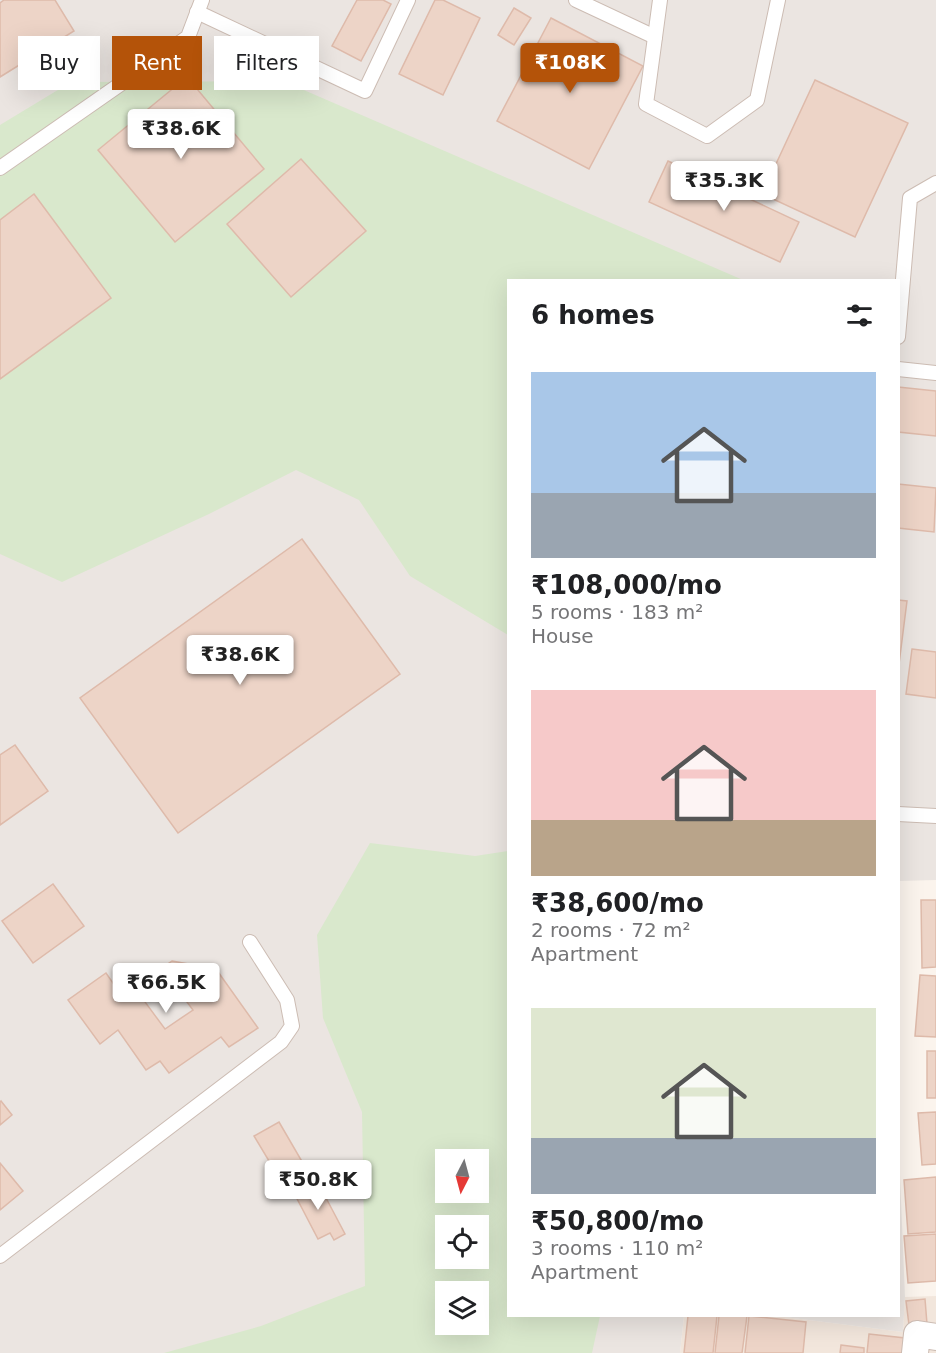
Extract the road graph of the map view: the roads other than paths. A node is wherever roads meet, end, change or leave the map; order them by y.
1 (408, 0) edge
2 (576, 0) edge
3 (660, 0) edge
4 (778, 0) edge
5 (199, 6) edge
6 (655, 37) junction
7 (0, 168) edge
8 (936, 183) edge
9 (900, 314) edge
10 (900, 369) edge
11 (936, 373) edge
12 (900, 814) edge
13 (936, 816) edge
14 (250, 942) dead end
15 (0, 1256) edge
16 (936, 1337) edge
17 (915, 1353) edge

1 - 5 lane
2 - 6 lane
3 - 6 lane
4 - 6 lane
5 - 7 lane
8 - 9 lane
10 - 11 lane
12 - 13 lane
14 - 15 lane
16 - 17 street

